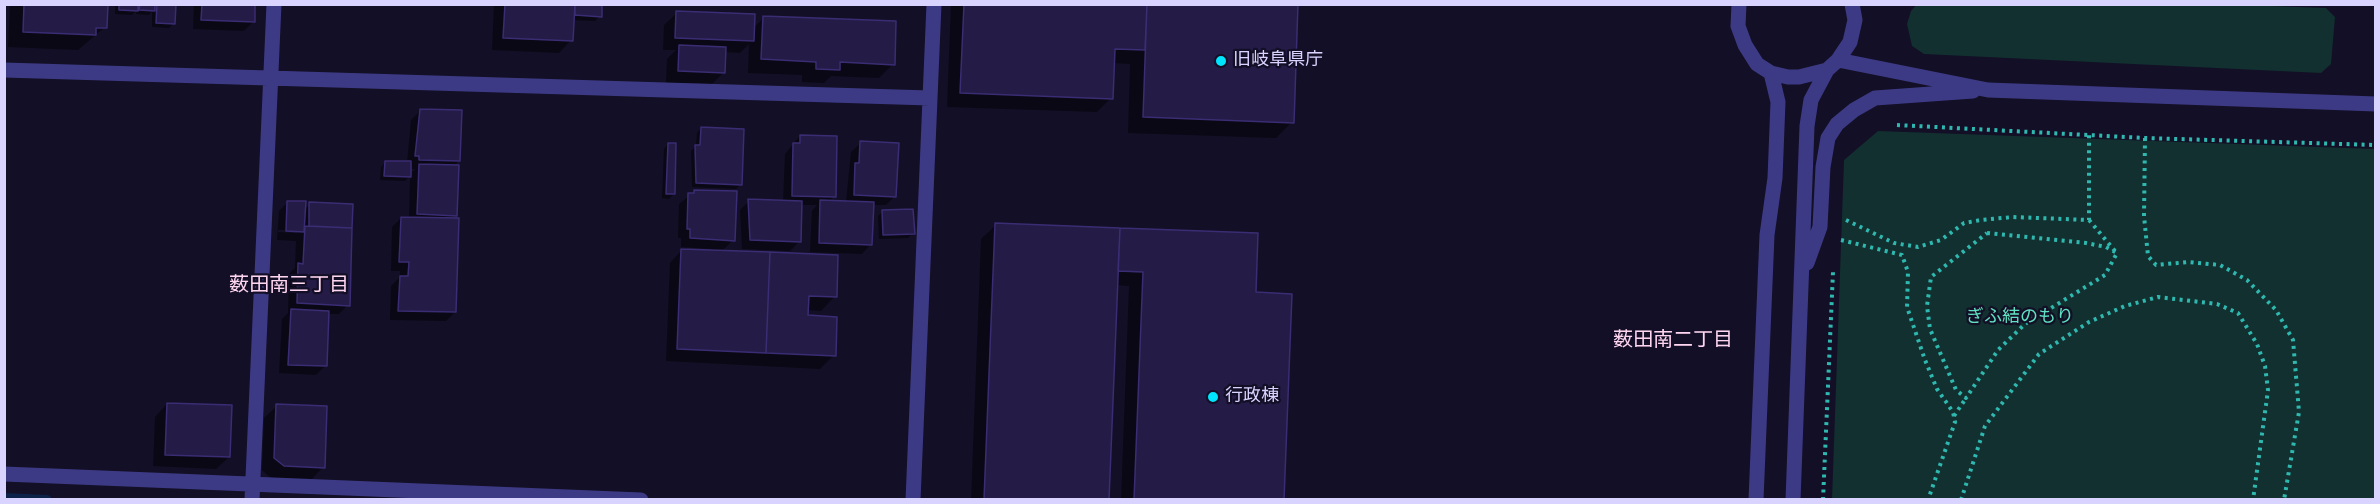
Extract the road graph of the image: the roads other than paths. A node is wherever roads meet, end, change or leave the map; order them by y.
1 (274, 4) edge
2 (934, 4) edge
3 (1739, 4) edge
4 (1852, 4) edge
5 (1833, 65) junction
6 (4, 70) edge
7 (1771, 73) junction
8 (271, 80) junction
9 (1988, 90) junction
10 (930, 98) junction
11 (2376, 104) edge
12 (1802, 278) junction
13 (4, 474) edge
14 (252, 483) junction
15 (252, 500) edge
16 (641, 500) edge
17 (913, 500) edge
18 (1756, 500) edge
19 (1793, 500) edge

1 - 8 street
2 - 10 street
3 - 7 street
4 - 5 street
5 - 7 street
5 - 9 street
5 - 12 street
6 - 8 street
7 - 18 street
8 - 10 street
8 - 14 street
9 - 11 street
9 - 12 street
10 - 17 street
12 - 19 street
13 - 14 street
14 - 15 street
14 - 16 street

